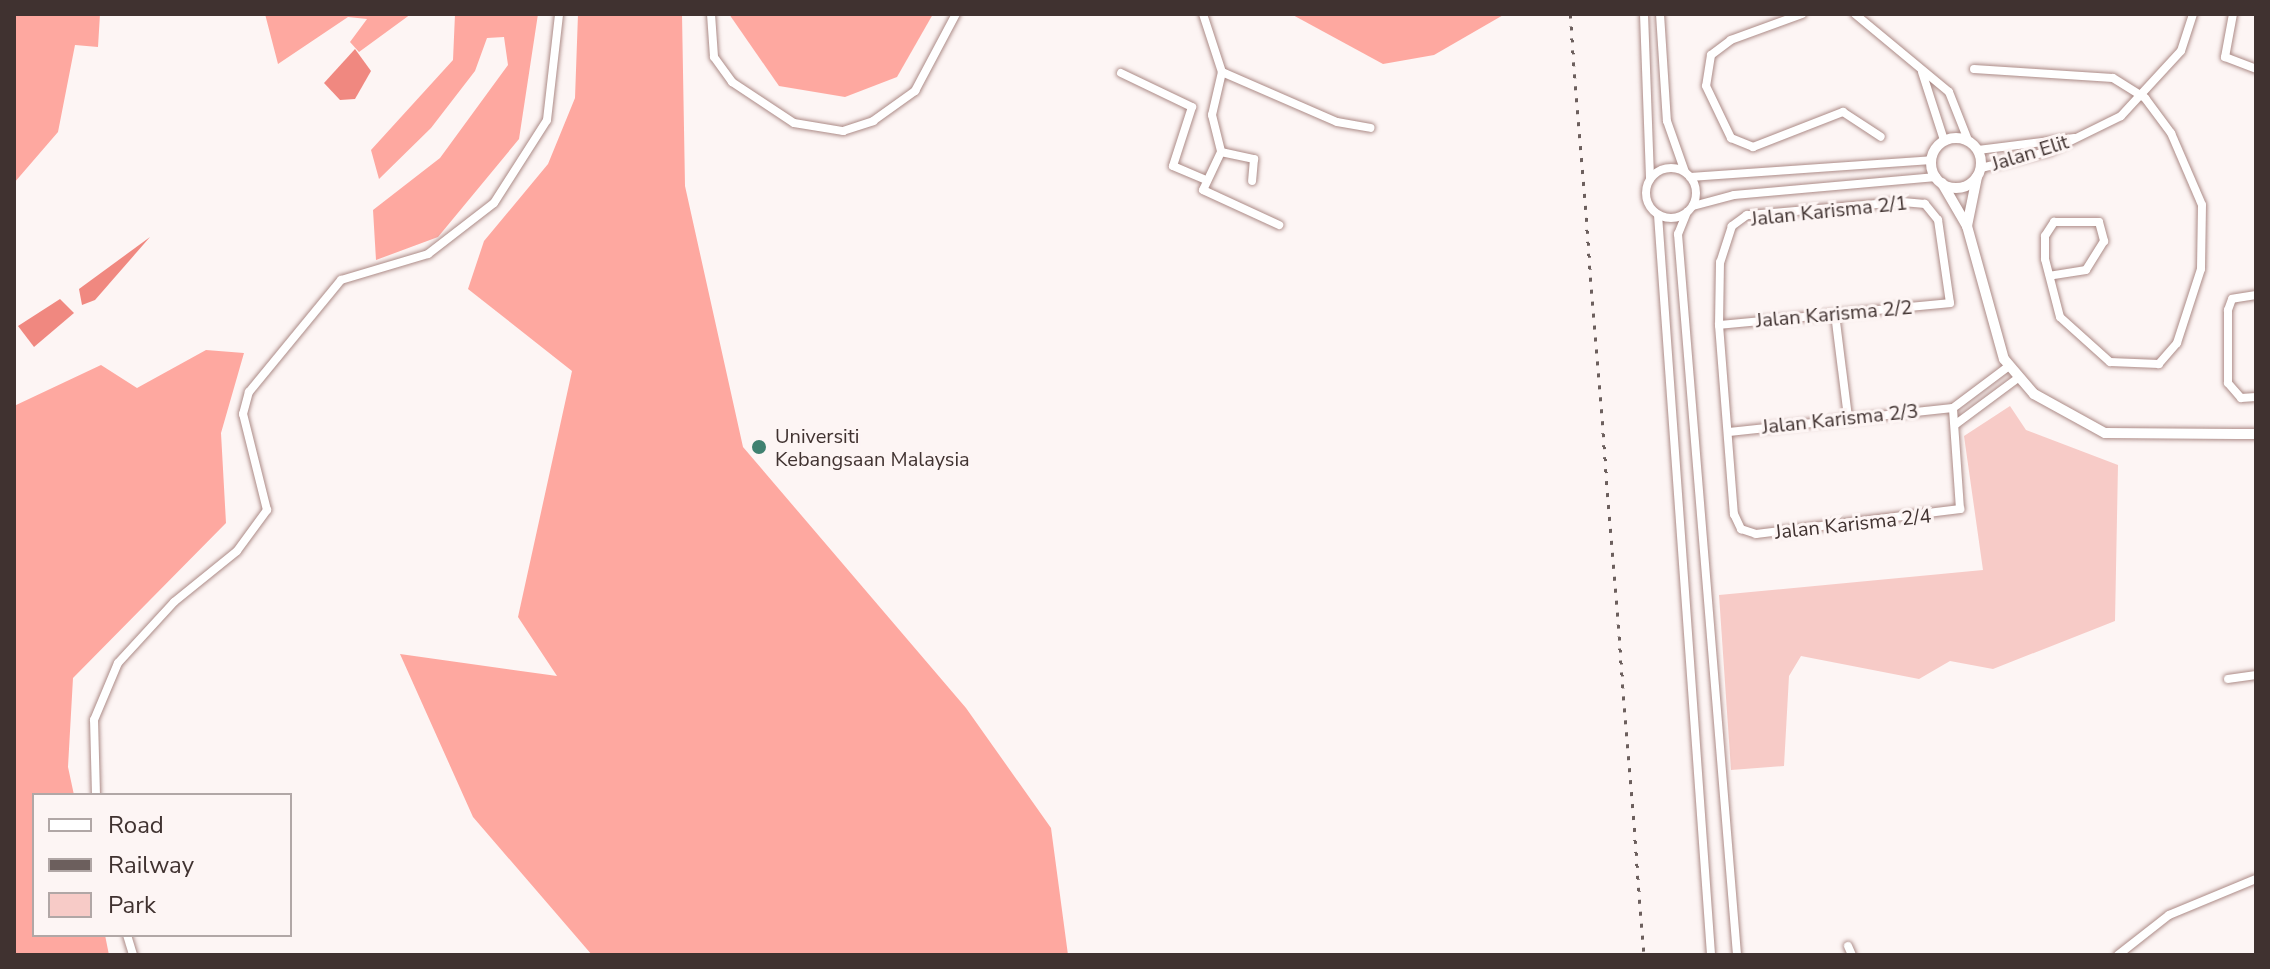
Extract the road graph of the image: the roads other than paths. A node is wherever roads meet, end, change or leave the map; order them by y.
1 (559, 14) edge
2 (711, 14) edge
3 (956, 14) edge
4 (1203, 14) edge
5 (1644, 14) edge
6 (1660, 14) edge
7 (1802, 14) edge
8 (1855, 14) edge
9 (2193, 14) edge
10 (2233, 14) edge
11 (1920, 68) junction
12 (1974, 69) dead end
13 (2256, 69) edge
14 (1222, 72) junction
15 (1121, 73) dead end
16 (2145, 98) junction
17 (1370, 128) dead end
18 (1881, 137) dead end
19 (2079, 137) junction
20 (1944, 140) junction
21 (1968, 140) junction
22 (1978, 150) junction
23 (1221, 152) junction
24 (1931, 160) junction
25 (1979, 172) junction
26 (1688, 174) junction
27 (1203, 179) junction
28 (1650, 179) junction
29 (1939, 180) junction
30 (1252, 181) dead end
31 (1690, 209) junction
32 (1658, 215) junction
33 (1279, 225) dead end
34 (1967, 226) junction
35 (2050, 276) junction
36 (2256, 295) edge
37 (1950, 303) joint
38 (1835, 314) junction
39 (1719, 325) junction
40 (2009, 366) junction
41 (2018, 378) junction
42 (2256, 397) edge
43 (1953, 408) junction
44 (1848, 417) junction
45 (1956, 424) junction
46 (1729, 432) junction
47 (2256, 434) edge
48 (2256, 675) edge
49 (2228, 679) dead end
50 (96, 793) edge
51 (2256, 879) edge
52 (1711, 955) edge
53 (1737, 955) edge
54 (2118, 955) edge

1 - 50 street
2 - 3 street
4 - 14 street
5 - 28 street
6 - 26 street
7 - 18 street
8 - 11 street
9 - 16 street, Jalan Elit
10 - 13 street
11 - 20 street
11 - 21 street
12 - 16 street
14 - 17 street
14 - 23 street
15 - 27 street
16 - 19 street, Jalan Elit
16 - 35 street
19 - 22 street, Jalan Elit
19 - 25 street, Jalan Elit
20 - 21 street
20 - 24 street
21 - 22 street
22 - 25 street
23 - 27 street
23 - 30 street
24 - 26 street
24 - 29 street
25 - 29 street
25 - 34 street
26 - 28 street
26 - 31 street
27 - 33 street
28 - 32 street
29 - 31 street
29 - 34 street
31 - 32 street
31 - 53 street
32 - 52 street
34 - 40 street
35 - 35 street
36 - 42 street
37 - 38 street, Jalan Karisma 2/2
37 - 39 street, Jalan Karisma 2/1
38 - 39 street, Jalan Karisma 2/2
38 - 44 street
39 - 46 street
40 - 41 street
40 - 43 street
41 - 45 street
41 - 47 street
43 - 44 street, Jalan Karisma 2/3
43 - 45 street, Jalan Karisma 2/4
44 - 46 street, Jalan Karisma 2/3
45 - 46 street, Jalan Karisma 2/4
48 - 49 street
51 - 54 street

